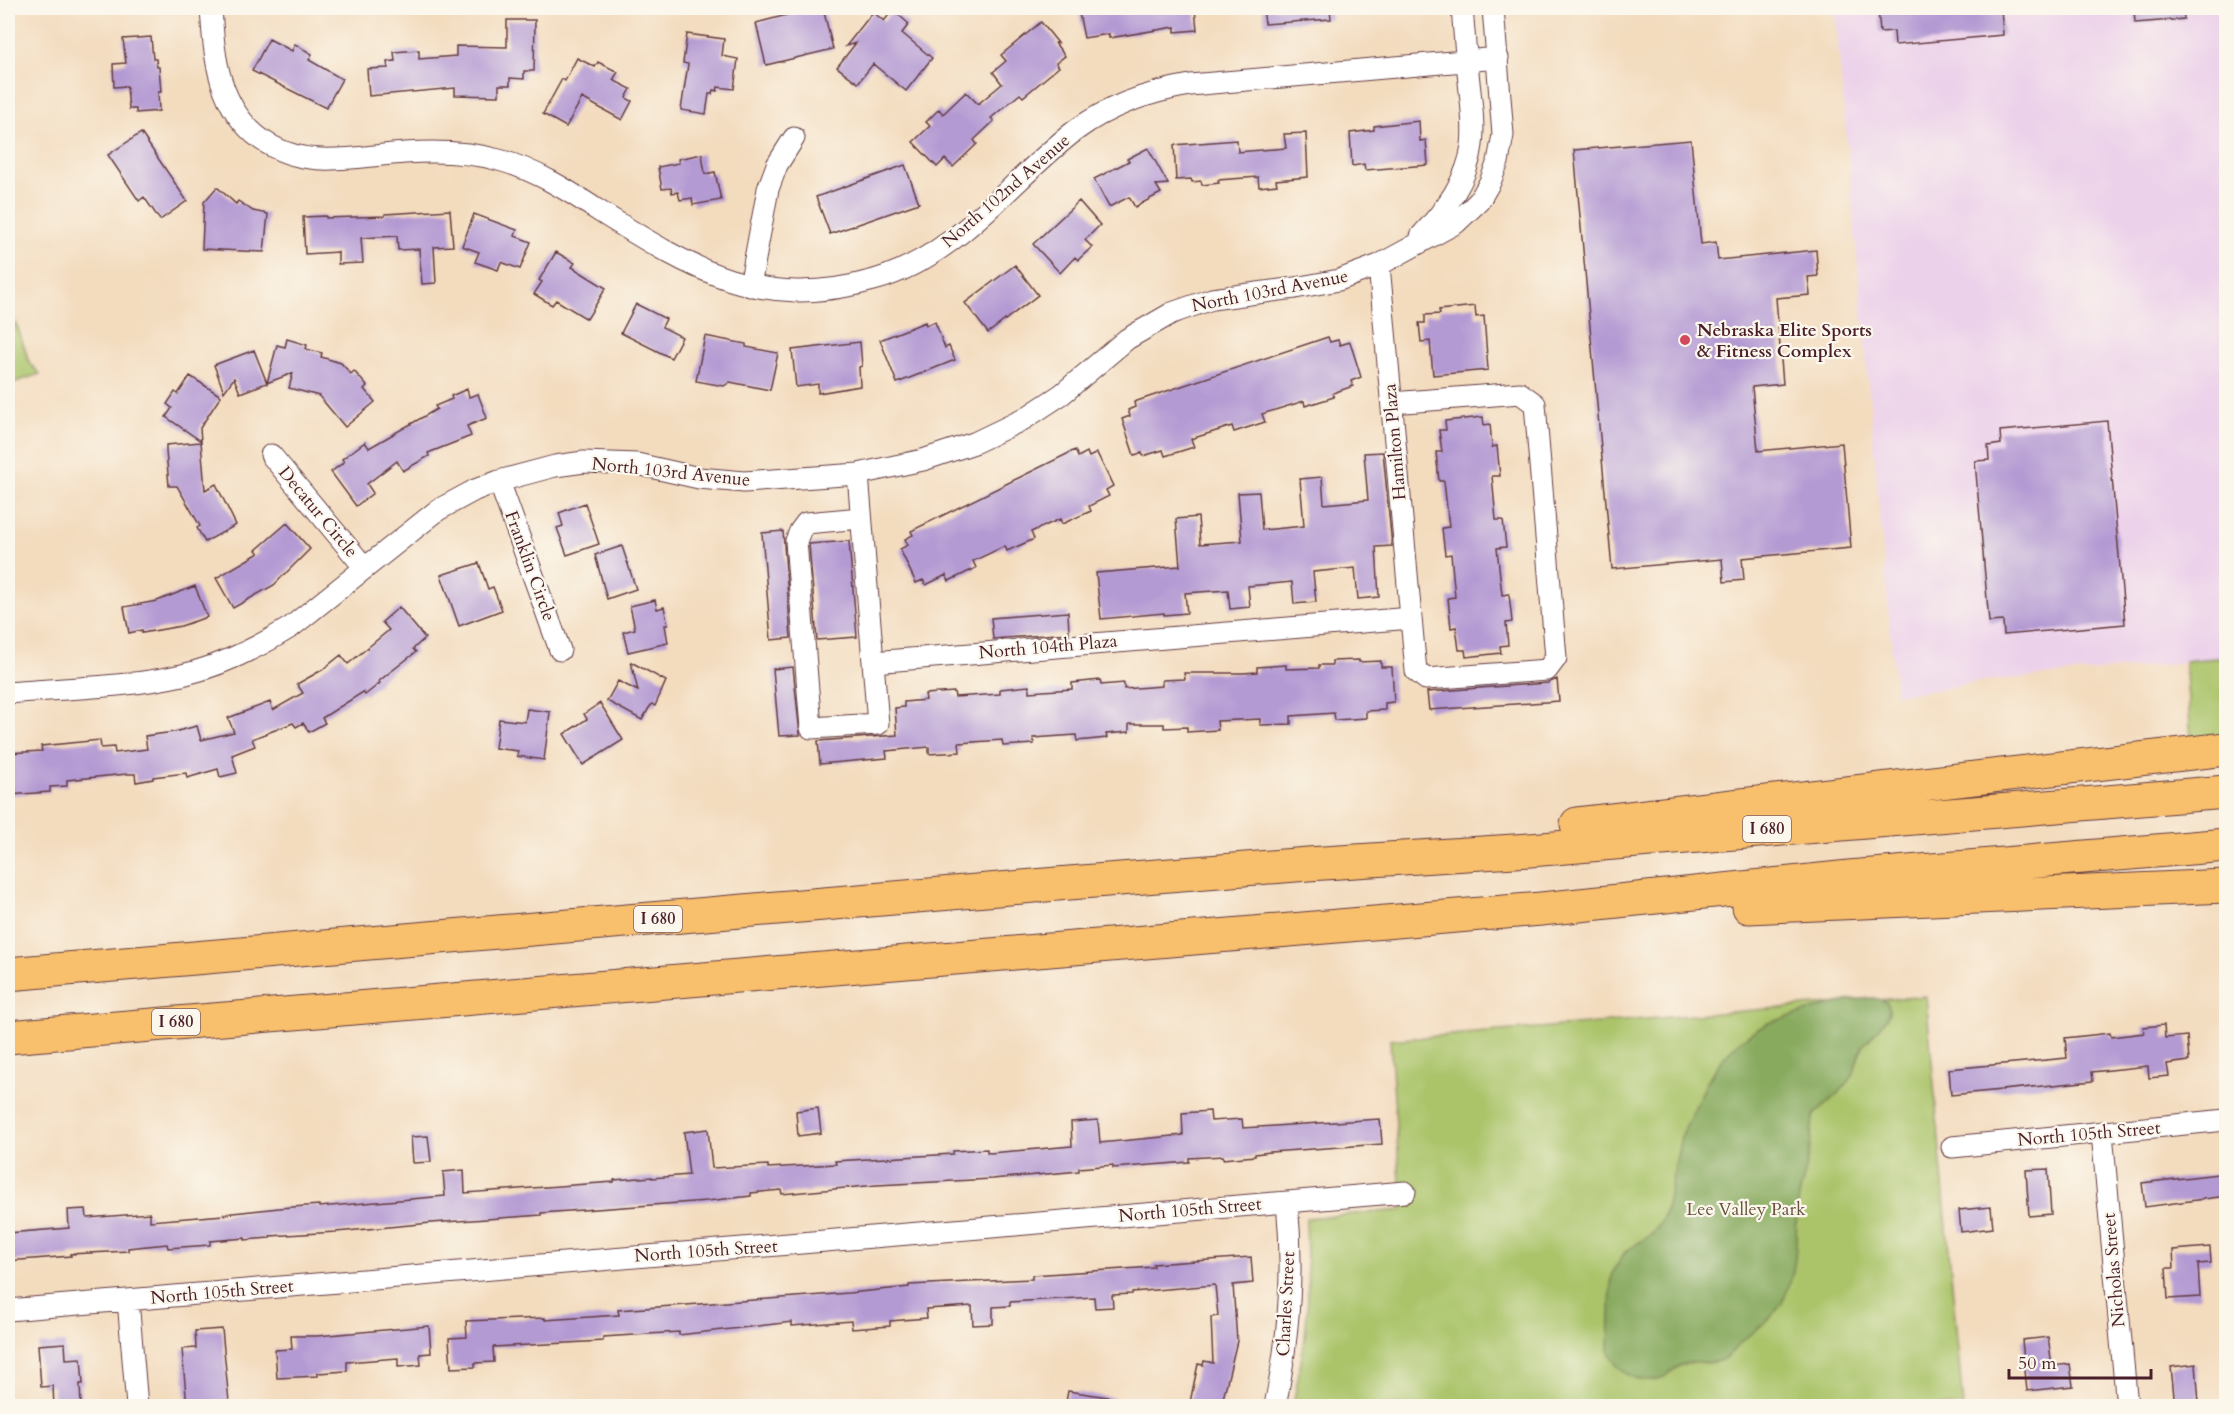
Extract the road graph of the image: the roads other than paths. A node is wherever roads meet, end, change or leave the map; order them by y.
1 (211, 8) edge
2 (1462, 8) edge
3 (1493, 8) edge
4 (1498, 58) junction
5 (1466, 62) junction
6 (794, 138) dead end
7 (1411, 247) junction
8 (1379, 265) junction
9 (750, 286) junction
10 (1392, 403) junction
11 (271, 455) dead end
12 (858, 474) junction
13 (499, 481) junction
14 (861, 518) junction
15 (365, 568) junction
16 (1411, 618) junction
17 (560, 650) dead end
18 (873, 662) junction
19 (8, 693) edge
20 (2226, 749) edge
21 (2226, 792) edge
22 (2226, 844) edge
23 (1308, 864) junction
24 (2226, 886) edge
25 (1541, 909) junction
26 (8, 974) edge
27 (8, 1037) edge
28 (2226, 1120) edge
29 (2102, 1133) junction
30 (1952, 1147) dead end
31 (1405, 1192) dead end
32 (1287, 1202) junction
33 (128, 1300) junction
34 (8, 1310) edge
35 (137, 1407) edge
36 (1275, 1407) edge
37 (2127, 1407) edge

1 - 9 street, North 102nd Avenue
2 - 5 street
3 - 4 street
4 - 5 street, North 102nd Avenue
4 - 7 street
5 - 7 street
5 - 9 street, North 102nd Avenue
6 - 9 street
7 - 8 street, North 103rd Avenue
8 - 10 street, Hamilton Plaza
8 - 12 street, North 103rd Avenue
10 - 16 street, Hamilton Plaza
10 - 16 street, Hamilton Plaza
11 - 15 street, Decatur Circle
12 - 13 street, North 103rd Avenue
12 - 14 street
13 - 15 street, North 103rd Avenue
13 - 17 street, Franklin Circle
14 - 18 street
14 - 18 street
15 - 19 street, North 103rd Avenue
16 - 18 street, North 104th Plaza
20 - 23 highway
21 - 23 highway, I 680
22 - 25 highway, I 680
23 - 26 highway, I 680
24 - 25 highway
25 - 27 highway, I 680
28 - 29 street, North 105th Street
29 - 30 street, North 105th Street
29 - 37 street, Nicholas Street
31 - 32 street, North 105th Street
32 - 33 street, North 105th Street
32 - 36 street, Charles Street
33 - 34 street, North 105th Street
33 - 35 street

